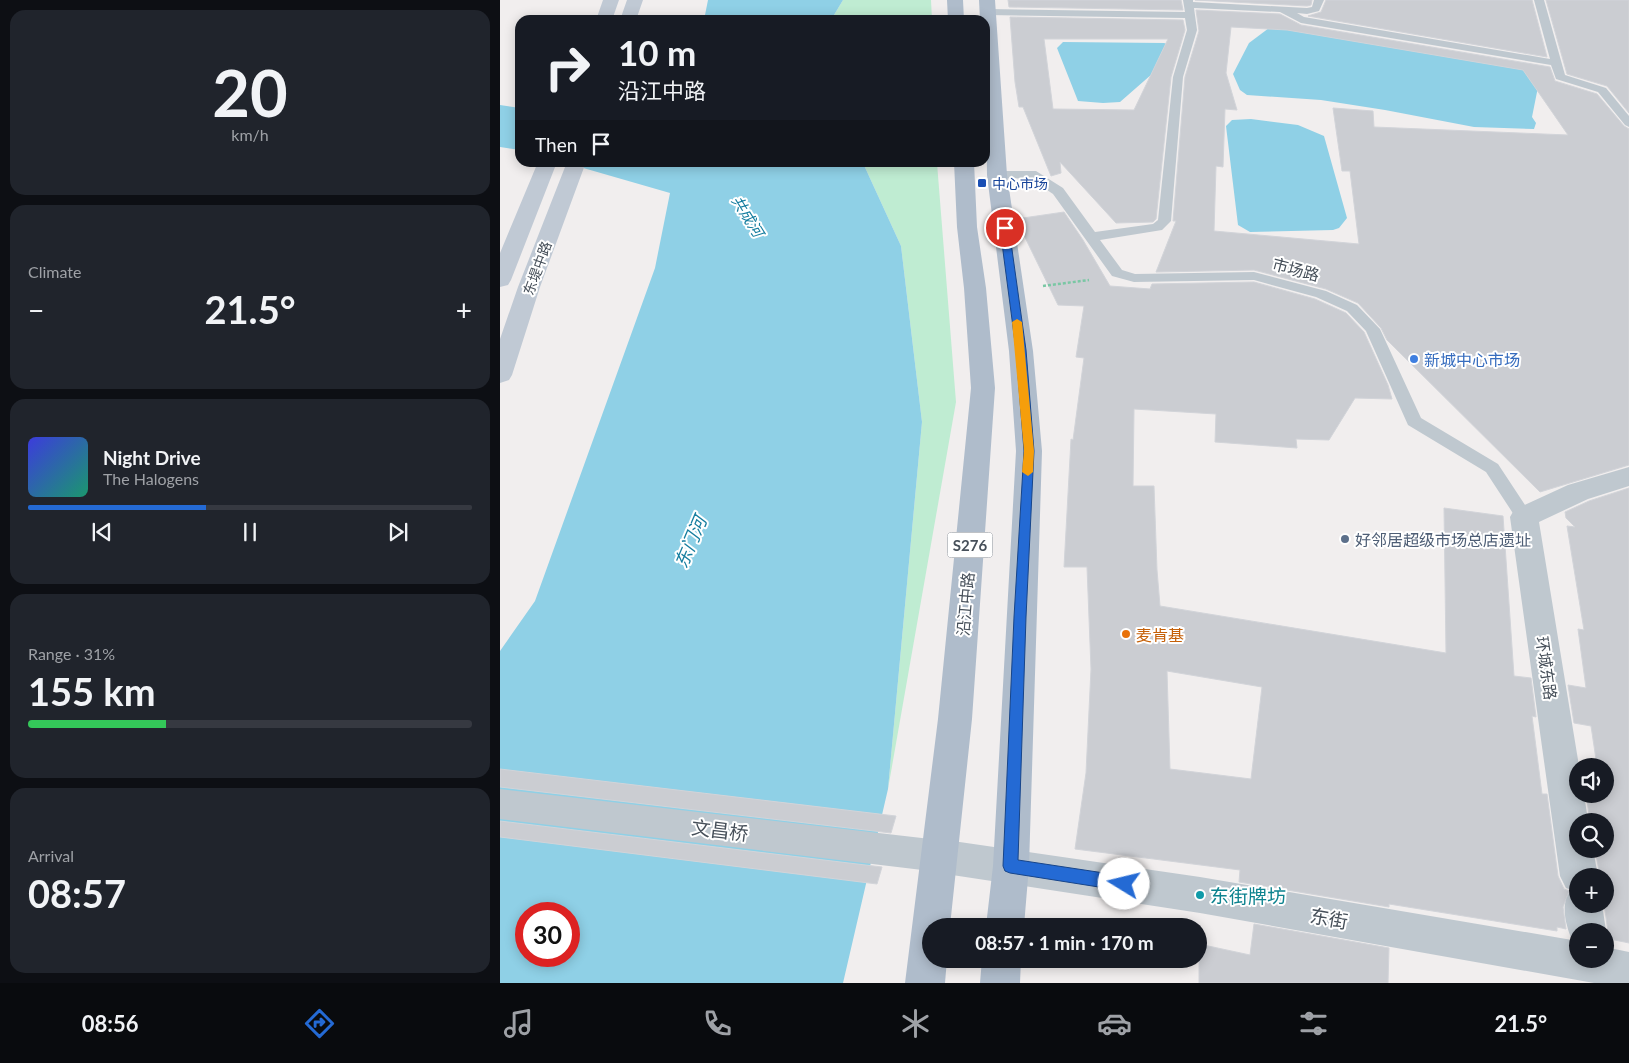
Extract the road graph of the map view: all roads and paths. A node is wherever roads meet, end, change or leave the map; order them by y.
1 (612, 0) edge
2 (635, 0) edge
3 (955, 0) edge
4 (1319, 0) edge
5 (1539, 0) edge
6 (988, 6) edge
7 (1189, 6) edge
8 (1282, 9) junction
9 (606, 15) edge
10 (630, 15) edge
11 (956, 15) edge
12 (990, 43) edge
13 (1556, 63) junction
14 (1615, 106) junction
15 (1629, 109) edge
16 (1629, 123) edge
17 (546, 167) edge
18 (575, 167) edge
19 (964, 167) edge
20 (997, 174) junction
21 (1091, 237) junction
22 (1125, 276) junction
23 (500, 280) edge
24 (1013, 288) junction
25 (500, 375) edge
26 (1629, 476) edge
27 (1524, 517) junction
28 (500, 804) edge
29 (940, 856) junction
30 (1010, 866) junction
31 (1578, 868) edge
32 (932, 918) edge
33 (1006, 918) edge
34 (1569, 955) edge
35 (1614, 967) edge
36 (927, 968) edge
37 (1001, 968) edge
38 (1629, 972) edge
39 (925, 983) edge
40 (1000, 983) edge

1 - 9 main road
2 - 10 main road
3 - 11 main road
4 - 8 lane
5 - 13 lane
6 - 7 lane
7 - 8 lane
7 - 21 lane
8 - 13 lane
12 - 20 main road
13 - 14 lane
14 - 15 lane
14 - 16 lane
17 - 23 main road, 东堤中路
18 - 25 main road, 东堤中路
19 - 29 main road, 沿江中路 / S276
20 - 21 lane
20 - 24 main road
21 - 22 lane
22 - 24 path
22 - 27 lane, 市场路
24 - 30 main road
26 - 27 street
27 - 31 street, 环城东路
28 - 29 street, 文昌桥
29 - 30 street, 东街
29 - 32 main road, 沿江中路 / S276
30 - 33 main road
30 - 34 street, 东街
35 - 38 street, 东街
36 - 39 main road, 沿江中路 / S276
37 - 40 main road

